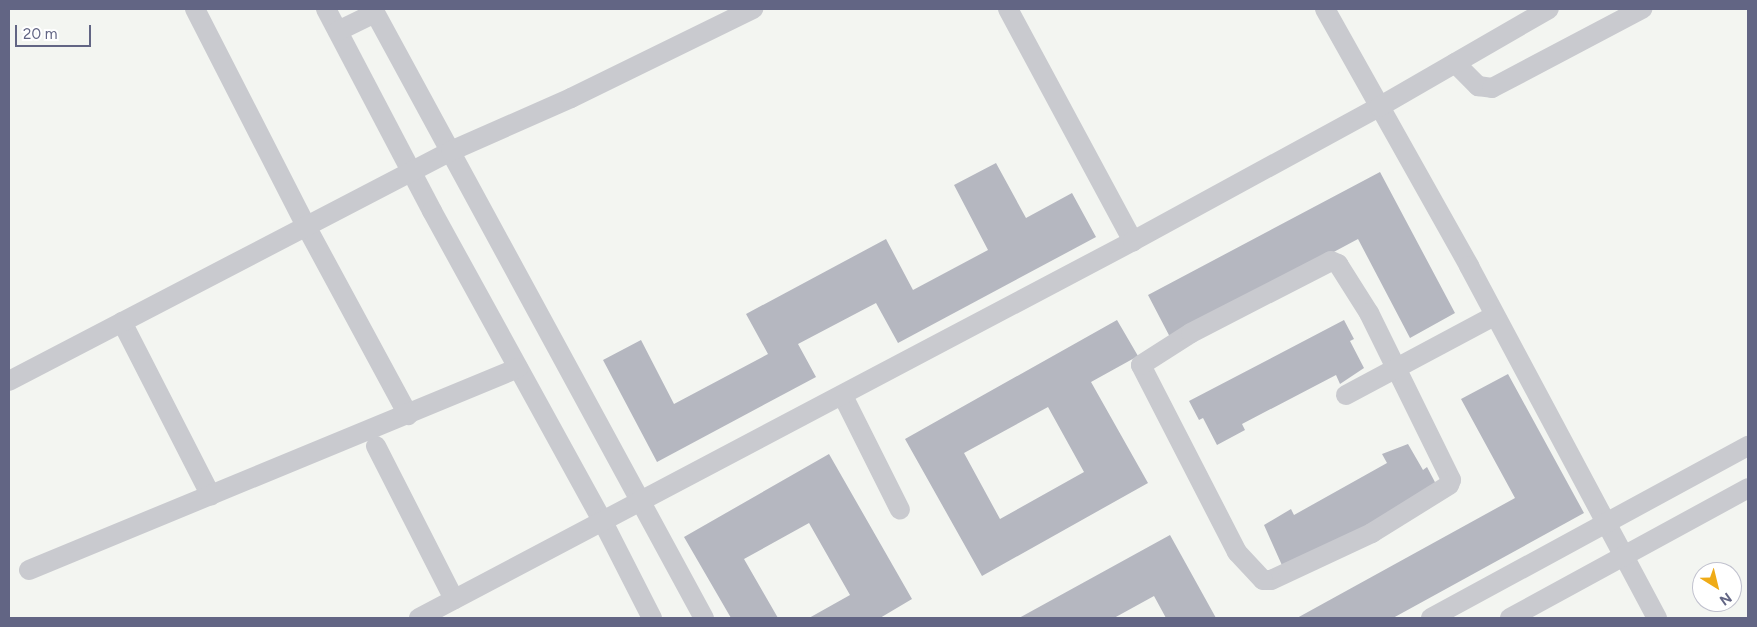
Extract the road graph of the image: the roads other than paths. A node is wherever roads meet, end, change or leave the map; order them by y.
1 (195, 9) edge
2 (326, 9) edge
3 (753, 9) edge
4 (1008, 9) edge
5 (1325, 9) edge
6 (1549, 9) edge
7 (1642, 9) edge
8 (374, 11) edge
9 (338, 31) junction
10 (1455, 62) junction
11 (1379, 107) junction
12 (451, 151) junction
13 (411, 172) junction
14 (306, 226) junction
15 (1133, 241) junction
16 (1494, 316) junction
17 (122, 322) junction
18 (1397, 367) junction
19 (518, 368) junction
20 (9, 381) edge
21 (1346, 395) dead end
22 (843, 396) junction
23 (408, 415) junction
24 (376, 446) dead end
25 (1748, 446) edge
26 (1748, 488) edge
27 (211, 496) junction
28 (639, 500) junction
29 (900, 510) dead end
30 (602, 520) junction
31 (1604, 524) junction
32 (1622, 557) junction
33 (28, 570) dead end
34 (454, 600) junction
35 (420, 618) edge
36 (652, 618) edge
37 (704, 618) edge
38 (1430, 618) edge
39 (1510, 618) edge
40 (1657, 618) edge

1 - 14 street
2 - 9 street
3 - 12 street
4 - 15 street
5 - 11 street
6 - 10 street
7 - 10 street
8 - 9 street
8 - 12 street
9 - 13 street
10 - 11 street
11 - 15 street
11 - 16 street
12 - 13 street
12 - 28 street
13 - 14 street
13 - 19 street
14 - 17 street
14 - 23 street
15 - 22 street
16 - 18 street
16 - 31 street
17 - 20 street
17 - 27 street
18 - 18 street
18 - 21 street
19 - 23 street
19 - 30 street
22 - 28 street
22 - 29 street
23 - 27 street
24 - 34 street
25 - 31 street
26 - 32 street
27 - 33 street
28 - 30 street
28 - 37 street
30 - 34 street
30 - 36 street
31 - 32 street
31 - 38 street
32 - 39 street
32 - 40 street
34 - 35 street

